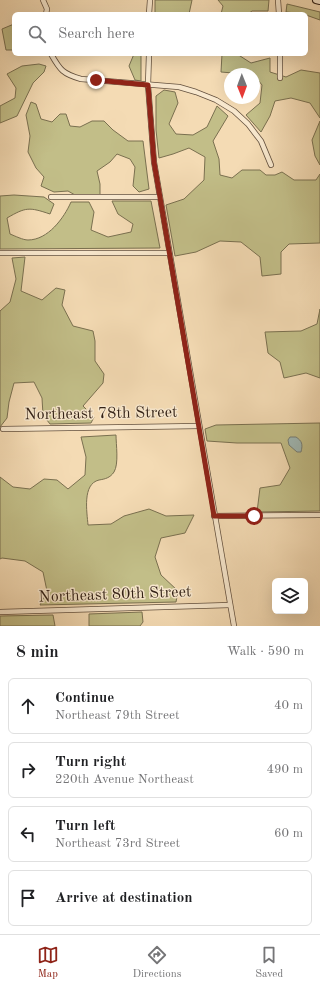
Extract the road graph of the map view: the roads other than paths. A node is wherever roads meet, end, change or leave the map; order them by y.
1 (43, 0) edge
2 (150, 0) edge
3 (278, 0) edge
4 (316, 0) edge
5 (320, 1) edge
6 (46, 12) edge
7 (149, 12) edge
8 (279, 12) edge
9 (52, 56) edge
10 (149, 56) edge
11 (280, 56) edge
12 (280, 78) dead end
13 (148, 85) junction
14 (271, 165) dead end
15 (51, 197) dead end
16 (159, 197) junction
17 (0, 253) edge
18 (169, 253) junction
19 (198, 426) junction
20 (4, 429) dead end
21 (320, 515) edge
22 (214, 516) junction
23 (230, 605) junction
24 (0, 612) edge
25 (234, 626) edge

1 - 6 street
2 - 7 street
3 - 8 street
4 - 5 street
9 - 13 street
10 - 13 street
11 - 12 street
13 - 14 street
13 - 16 street
15 - 16 street
16 - 18 street
17 - 18 street
18 - 19 street
19 - 20 street, Northeast 78th Street
19 - 22 street
21 - 22 street
22 - 23 street
23 - 24 street, Northeast 80th Street
23 - 25 street

